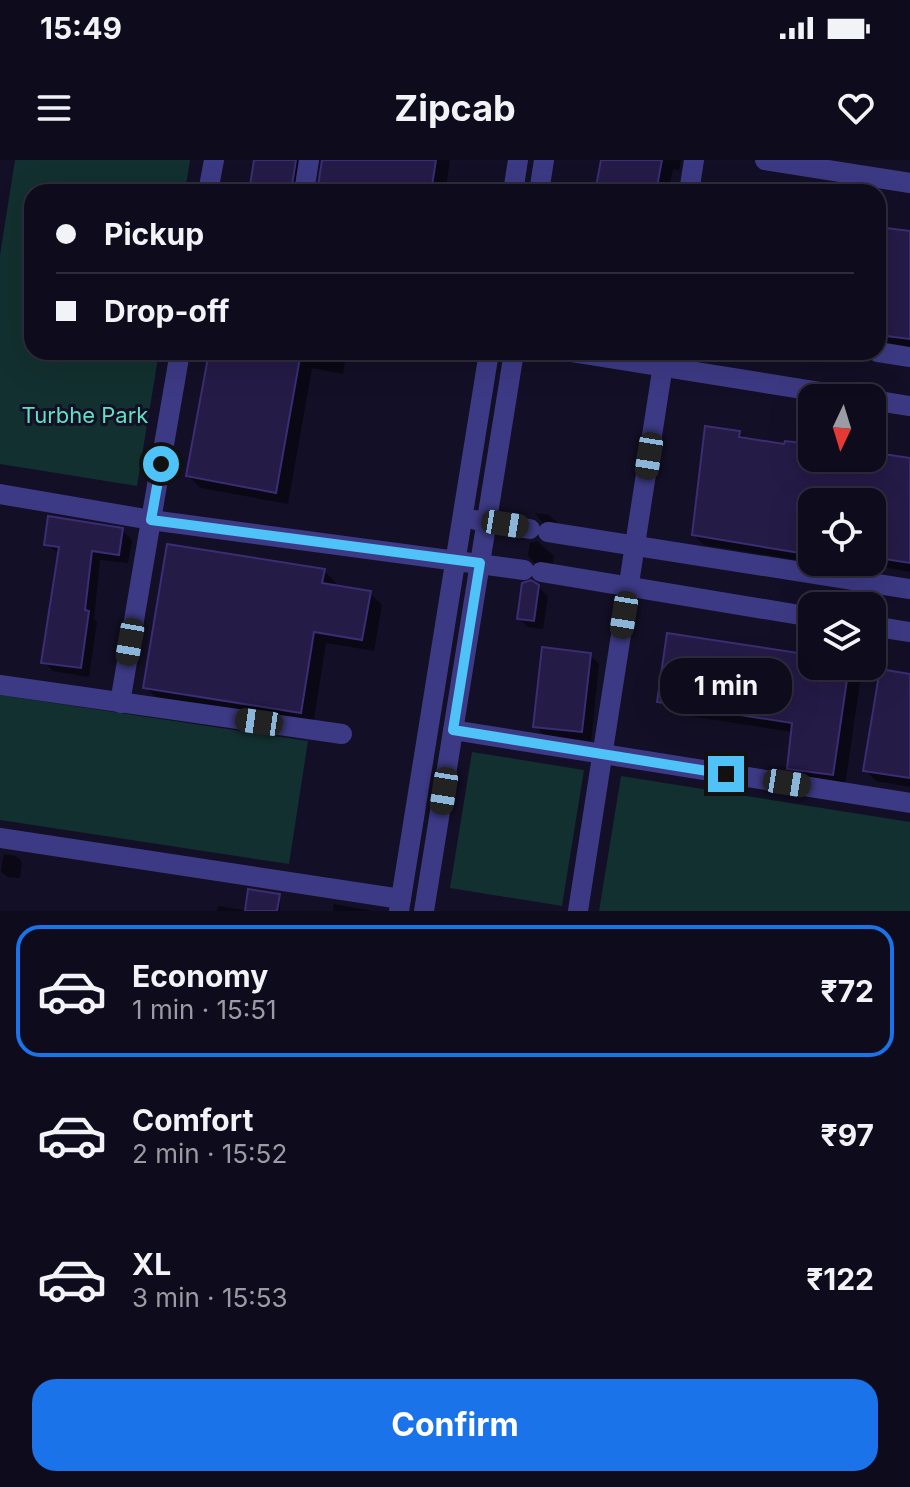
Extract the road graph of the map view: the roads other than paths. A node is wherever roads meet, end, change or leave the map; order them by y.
1 (214, 160) edge
2 (309, 160) edge
3 (518, 160) edge
4 (544, 160) edge
5 (694, 160) edge
6 (765, 160) edge
7 (910, 183) edge
8 (210, 184) edge
9 (305, 184) edge
10 (514, 184) edge
11 (540, 184) edge
12 (690, 184) edge
13 (886, 353) edge
14 (910, 357) edge
15 (179, 360) edge
16 (488, 360) edge
17 (513, 360) edge
18 (664, 360) edge
19 (669, 360) edge
20 (798, 386) edge
21 (886, 402) edge
22 (910, 406) edge
23 (0, 494) edge
24 (462, 517) junction
25 (151, 520) junction
26 (487, 522) junction
27 (635, 545) junction
28 (455, 559) junction
29 (480, 563) junction
30 (628, 587) junction
31 (910, 589) edge
32 (798, 615) edge
33 (886, 628) edge
34 (910, 632) edge
35 (0, 685) edge
36 (120, 703) junction
37 (453, 730) junction
38 (342, 734) dead end
39 (603, 754) junction
40 (910, 803) edge
41 (0, 838) edge
42 (400, 905) edge
43 (424, 911) edge
44 (578, 911) edge

1 - 8 street
2 - 9 street
3 - 10 street
4 - 11 street
5 - 12 street
6 - 7 street
13 - 14 street
15 - 25 street
16 - 24 street
17 - 26 street
18 - 27 street
19 - 20 street
21 - 22 street
23 - 25 street
24 - 26 street
24 - 28 street
25 - 28 street
25 - 36 street
26 - 27 street
26 - 29 street
27 - 30 street
27 - 31 street
28 - 29 street
28 - 42 street
29 - 30 street
29 - 37 street
30 - 32 street
30 - 39 street
33 - 34 street
35 - 36 street
36 - 38 street
37 - 39 street
37 - 43 street
39 - 40 street
39 - 44 street
41 - 42 street

